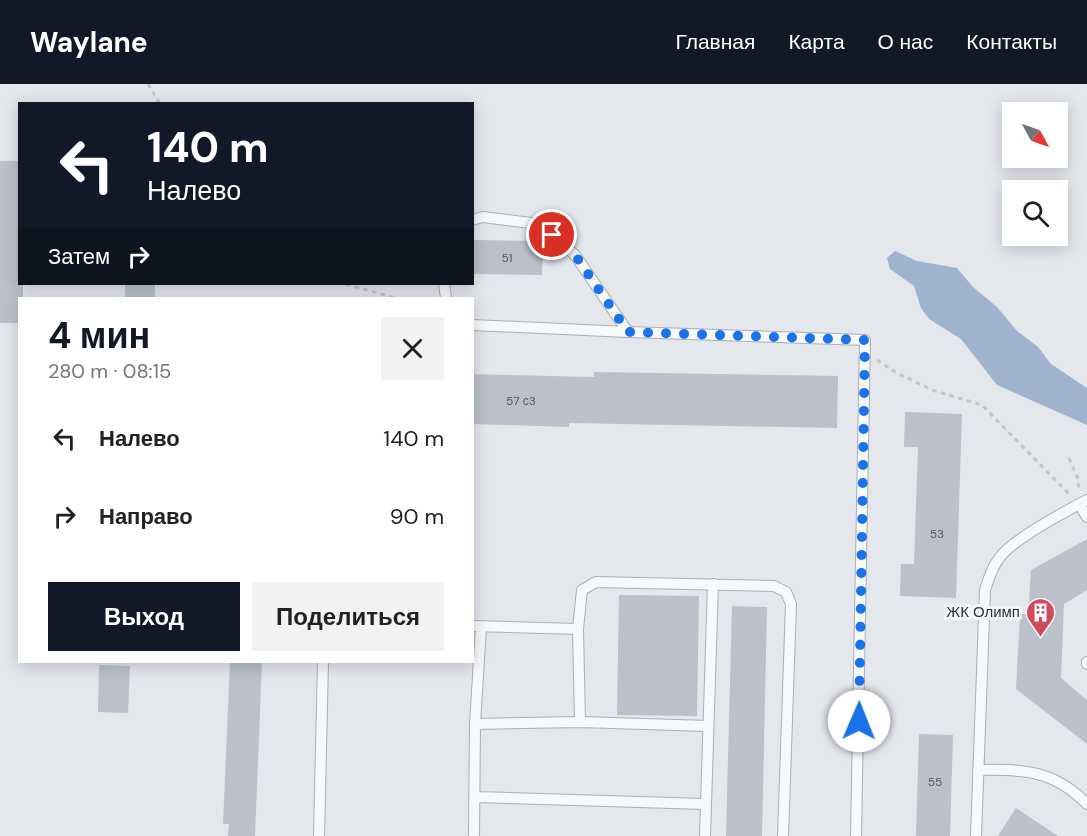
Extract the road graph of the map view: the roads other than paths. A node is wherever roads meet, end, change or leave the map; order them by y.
1 (474, 219) edge
2 (474, 325) edge
3 (628, 332) junction
4 (1083, 502) edge
5 (1087, 517) edge
6 (713, 584) junction
7 (477, 627) edge
8 (578, 629) junction
9 (323, 663) edge
10 (580, 722) junction
11 (475, 724) junction
12 (708, 726) junction
13 (978, 770) junction
14 (475, 797) junction
15 (705, 804) junction
16 (1087, 804) edge
17 (319, 836) edge
18 (474, 836) edge
19 (705, 836) edge
20 (783, 836) edge
21 (856, 836) edge
22 (976, 836) edge

1 - 3 lane
2 - 3 lane
3 - 21 lane
4 - 5 lane
4 - 13 lane
6 - 8 lane
6 - 12 lane
6 - 20 lane
7 - 8 lane
7 - 11 lane
8 - 10 lane
9 - 17 lane
10 - 11 lane
10 - 12 lane
11 - 14 lane
12 - 15 lane
13 - 16 lane
13 - 22 lane
14 - 15 lane
14 - 18 lane
15 - 19 lane

